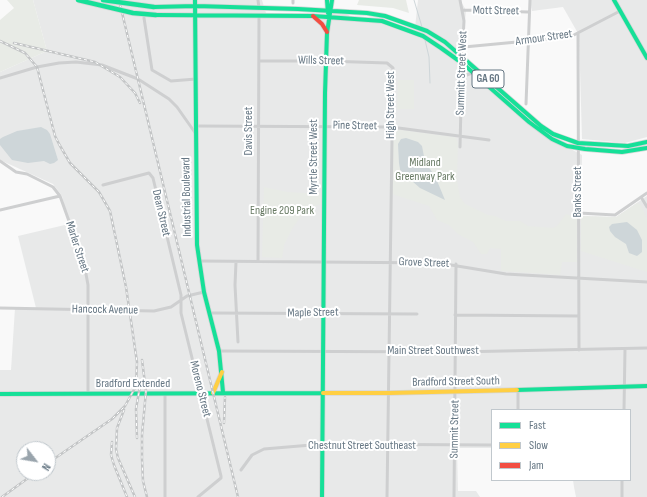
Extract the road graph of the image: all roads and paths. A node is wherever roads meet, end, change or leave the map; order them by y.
1 (78, 0) edge
2 (103, 0) edge
3 (195, 0) edge
4 (258, 0) edge
5 (327, 0) edge
6 (332, 0) edge
7 (460, 0) edge
8 (530, 0) edge
9 (614, 0) edge
10 (196, 6) junction
11 (259, 9) junction
12 (463, 10) junction
13 (329, 11) junction
14 (620, 11) junction
15 (528, 12) junction
16 (197, 14) junction
17 (259, 16) junction
18 (313, 16) junction
19 (329, 17) junction
20 (144, 18) dead end
21 (327, 33) junction
22 (578, 34) junction
23 (528, 40) junction
24 (464, 47) junction
25 (462, 56) junction
26 (647, 58) edge
27 (326, 60) junction
28 (259, 61) junction
29 (383, 63) joint
30 (462, 63) junction
31 (472, 73) junction
32 (0, 78) edge
33 (196, 79) junction
34 (462, 83) junction
35 (526, 104) dead end
36 (196, 126) junction
37 (259, 126) junction
38 (324, 126) junction
39 (390, 127) junction
40 (196, 134) junction
41 (461, 136) junction
42 (489, 140) dead end
43 (647, 142) edge
44 (578, 143) junction
45 (460, 147) dead end
46 (578, 148) junction
47 (647, 148) edge
48 (0, 162) edge
49 (103, 184) dead end
50 (647, 193) edge
51 (60, 196) junction
52 (641, 197) junction
53 (647, 207) edge
54 (0, 210) edge
55 (579, 213) junction
56 (199, 261) junction
57 (258, 261) junction
58 (236, 262) junction
59 (324, 262) junction
60 (390, 262) junction
61 (456, 264) junction
62 (579, 278) junction
63 (647, 282) edge
64 (204, 292) junction
65 (181, 301) junction
66 (0, 308) edge
67 (88, 309) junction
68 (237, 312) junction
69 (324, 312) junction
70 (210, 313) junction
71 (389, 313) junction
72 (417, 314) dead end
73 (455, 315) junction
74 (579, 316) junction
75 (238, 342) dead end
76 (647, 348) edge
77 (625, 349) junction
78 (579, 350) junction
79 (219, 351) junction
80 (323, 351) junction
81 (389, 351) junction
82 (456, 352) junction
83 (222, 369) junction
84 (647, 386) edge
85 (625, 387) junction
86 (518, 391) junction
87 (223, 392) junction
88 (266, 392) joint
89 (323, 392) junction
90 (455, 392) junction
91 (213, 393) junction
92 (389, 393) junction
93 (0, 394) edge
94 (88, 394) junction
95 (165, 394) junction
96 (201, 394) junction
97 (518, 409) edge
98 (624, 409) edge
99 (323, 444) junction
100 (388, 445) junction
101 (454, 445) junction
102 (491, 445) edge
103 (241, 470) dead end
104 (622, 481) edge
105 (164, 497) edge
106 (198, 497) edge
107 (322, 497) edge
108 (387, 497) edge
109 (454, 497) edge
110 (622, 497) edge

1 - 16 main road, GA 60, bridge
2 - 10 main road, GA 60, bridge
3 - 10 main road, Industrial Boulevard
4 - 11 street, Davis Street
5 - 13 main road
6 - 13 main road
7 - 12 street, Summitt Street West
8 - 15 street
9 - 14 main road
10 - 11 main road, GA 60
10 - 16 main road, Industrial Boulevard
11 - 13 main road, GA 60
11 - 17 main road, Davis Street
12 - 15 street, Mott Street
12 - 24 street, Summitt Street West
13 - 19 main road
13 - 25 main road, GA 60
14 - 22 street, Armour Street
14 - 26 main road
15 - 23 street
16 - 17 main road, GA 60
16 - 33 main road, Industrial Boulevard
17 - 18 main road, GA 60
17 - 28 street, Davis Street
18 - 19 main road, GA 60
18 - 21 main road
19 - 21 main road, Myrtle Street West
19 - 30 main road, GA 60
20 - 33 street
21 - 27 main road, Myrtle Street West
22 - 23 street, Armour Street
22 - 44 street, Banks Street
23 - 24 street, Armour Street
23 - 35 street
24 - 25 street, Summitt Street West
25 - 30 street, Summitt Street West
25 - 44 main road, GA 60
27 - 28 street, Wills Street
27 - 29 street, Wills Street
27 - 38 main road, Myrtle Street West
28 - 37 street, Davis Street
29 - 39 street, High Street West
30 - 31 main road, GA 60
30 - 34 street, Summitt Street West
31 - 34 street
31 - 46 main road, GA 60
32 - 40 street
33 - 36 main road, Industrial Boulevard
34 - 41 street, Summitt Street West
36 - 37 street, Pine Street
36 - 40 main road, Industrial Boulevard
37 - 38 street, Pine Street
37 - 57 street, Davis Street
38 - 39 street, Pine Street
38 - 59 main road, Myrtle Street West
39 - 41 street, Pine Street
39 - 60 street, High Street West
40 - 56 main road, Industrial Boulevard
41 - 42 street, Pine Street
41 - 45 street, Summitt Street West
43 - 44 main road, GA 60
44 - 46 street, Banks Street
46 - 47 main road, GA 60
46 - 55 street, Banks Street
48 - 51 street, Marler Street
49 - 65 street, Dean Street
50 - 52 street
51 - 54 street
51 - 67 street, Marler Street
52 - 53 street
52 - 55 street
55 - 62 street, Banks Street
56 - 58 street, Grove Street
56 - 64 main road, Industrial Boulevard
57 - 58 street, Grove Street
57 - 59 street, Grove Street
58 - 68 street
59 - 60 street, Grove Street
59 - 69 main road, Myrtle Street West
60 - 61 street, Grove Street
60 - 71 street, High Street West
61 - 62 street, Grove Street
61 - 73 street, Summit Street
62 - 63 street, Grove Street
62 - 74 street, Banks Street
64 - 65 street, Hancock Avenue
64 - 70 main road, Industrial Boulevard
65 - 67 street, Hancock Avenue
65 - 96 street, Moreno Street
66 - 67 street, Hancock Avenue
67 - 94 street, Marler Street
68 - 69 street, Maple Street
68 - 70 street, Maple Street
68 - 75 street
69 - 71 street, Maple Street
69 - 80 main road, Myrtle Street West
70 - 79 main road, Industrial Boulevard
71 - 72 street, Maple Street
71 - 81 street, High Street West
73 - 74 street
73 - 82 street, Summit Street
74 - 78 street, Banks Street
76 - 77 street, Main Street Southwest
77 - 78 street, Main Street Southwest
77 - 85 street
78 - 82 street, Main Street Southwest
79 - 80 street, Main Street Southwest
79 - 83 main road, Industrial Boulevard
80 - 81 street, Main Street Southwest
80 - 89 main road, Myrtle Street West
81 - 82 street, Main Street Southwest
81 - 92 street, High Street West
82 - 90 street, Summit Street
83 - 87 main road, Industrial Boulevard
83 - 91 main road
84 - 85 main road, Bradford Street South
85 - 86 main road, Bradford Street South
85 - 98 street
86 - 90 main road, Bradford Street South
86 - 97 street
87 - 88 main road, Bradford Extended
87 - 91 main road, Bradford Extended
88 - 89 main road, Bradford Street South
89 - 92 main road, Bradford Street South
89 - 99 main road, Myrtle Street West
90 - 92 main road, Bradford Street South
90 - 101 street, Summit Street
91 - 96 main road, Bradford Extended
92 - 100 street, High Street West
93 - 94 main road, Bradford Extended
94 - 95 main road, Bradford Extended
95 - 96 main road, Bradford Extended
95 - 105 street
96 - 106 street, Moreno Street
99 - 100 street, Chestnut Street Southeast
99 - 103 street, Chestnut Street Southeast
99 - 107 main road, Myrtle Street West
100 - 101 street, Chestnut Street Southeast
100 - 108 street, High Street West
101 - 102 street, Chestnut Street Southeast
101 - 109 street, Summit Street
104 - 110 street

